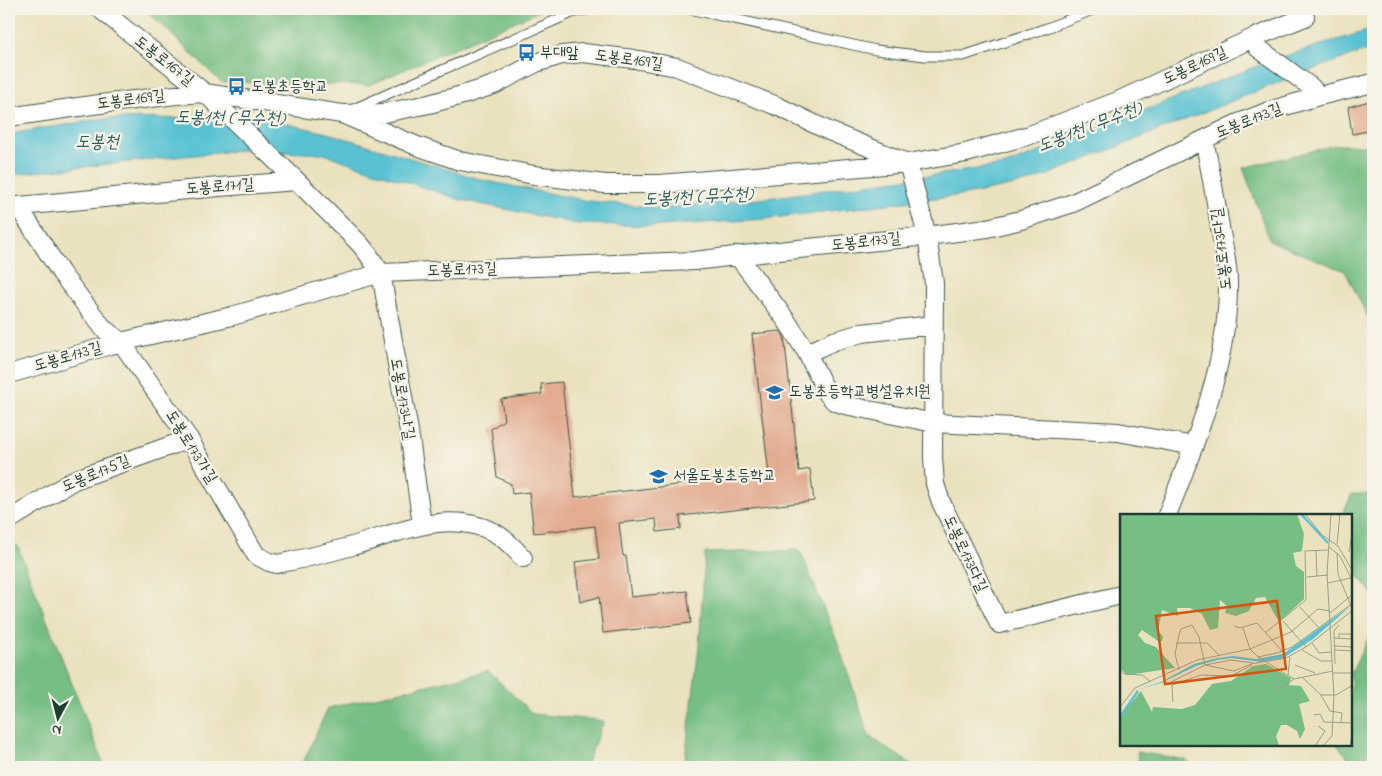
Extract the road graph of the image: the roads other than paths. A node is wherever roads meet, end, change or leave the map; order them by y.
1 (100, 9) edge
2 (590, 9) edge
3 (689, 9) edge
4 (1095, 9) edge
5 (1305, 17) dead end
6 (1256, 43) junction
7 (1373, 83) edge
8 (1315, 91) junction
9 (209, 97) junction
10 (342, 114) junction
11 (9, 117) edge
12 (1204, 140) junction
13 (909, 166) junction
14 (297, 181) junction
15 (14, 207) edge
16 (926, 231) junction
17 (737, 255) junction
18 (381, 273) junction
19 (933, 325) junction
20 (121, 342) junction
21 (807, 353) junction
22 (9, 374) edge
23 (934, 423) junction
24 (189, 439) junction
25 (1194, 446) junction
26 (1167, 514) edge
27 (9, 520) edge
28 (422, 525) junction
29 (523, 558) dead end
30 (1120, 595) edge

1 - 9 street, 도봉로167길
2 - 10 lane
3 - 4 lane
5 - 6 street, 도봉로169길
6 - 8 street
6 - 13 street, 도봉로169길
7 - 8 street
8 - 12 street, 도봉로173길
9 - 10 street, 도봉로169길
9 - 11 street, 도봉로169길
9 - 14 street, 도봉로167길
10 - 13 street, 도봉로169길
10 - 13 street, 도봉로169길
12 - 16 street, 도봉로173길
12 - 25 street, 도봉로173다길
13 - 16 street
14 - 15 street, 도봉로171길
14 - 18 street
15 - 20 street, 도봉로171길
16 - 17 street, 도봉로173길
16 - 19 street
17 - 18 street, 도봉로173길
17 - 21 street
18 - 20 street, 도봉로173길
18 - 28 street, 도봉로173나길
19 - 21 street
19 - 23 street
20 - 22 street, 도봉로173길
20 - 24 street, 도봉로173가길
21 - 23 street
23 - 25 street
23 - 30 street, 도봉로173다길
24 - 27 street, 도봉로175길
24 - 28 street, 도봉로173가길
25 - 26 street, 도봉로173다길
28 - 29 street

